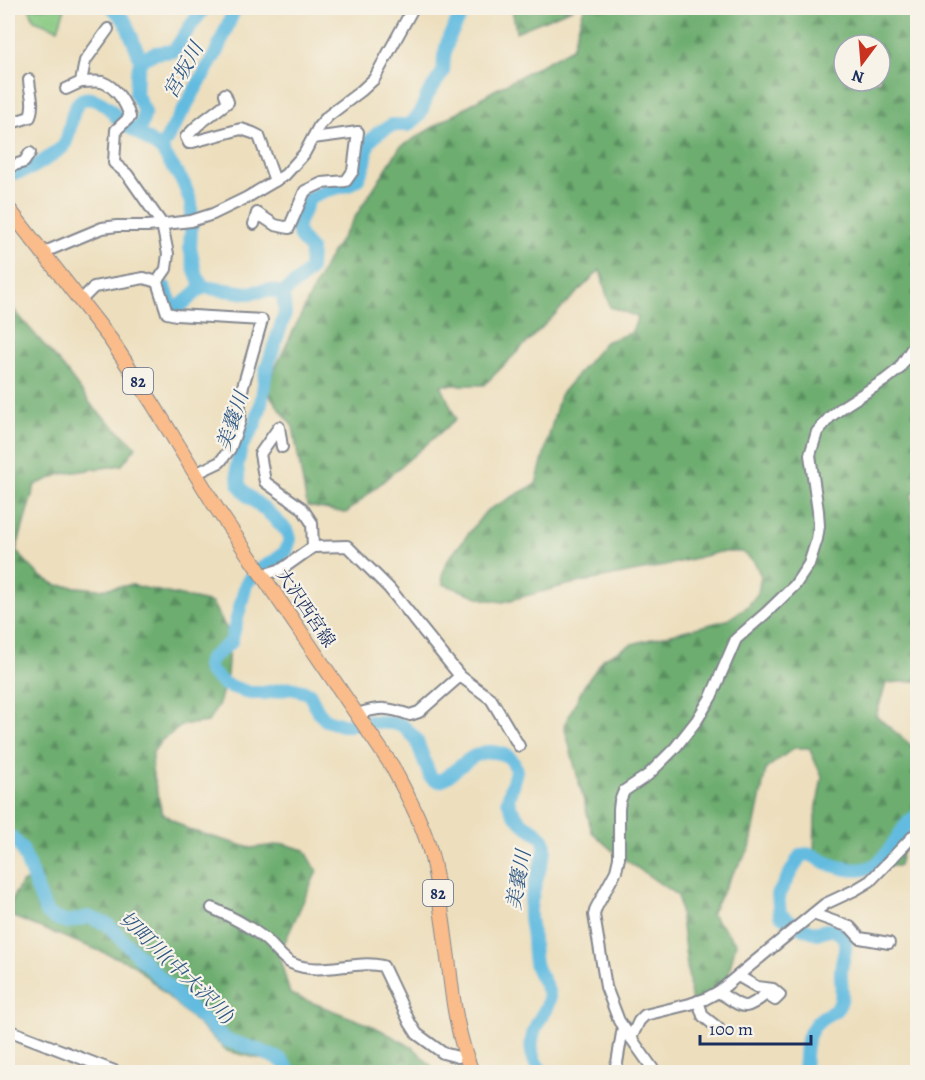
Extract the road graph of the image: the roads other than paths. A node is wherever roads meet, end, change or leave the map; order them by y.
1 (413, 8) edge
2 (108, 29) dead end
3 (29, 80) dead end
4 (81, 82) junction
5 (66, 89) dead end
6 (225, 94) dead end
7 (8, 124) edge
8 (313, 138) junction
9 (30, 153) dead end
10 (8, 167) edge
11 (275, 181) junction
12 (8, 208) edge
13 (162, 224) junction
14 (254, 224) dead end
15 (42, 253) junction
16 (157, 282) junction
17 (80, 301) junction
18 (918, 339) edge
19 (282, 447) dead end
20 (195, 474) junction
21 (313, 547) junction
22 (259, 571) junction
23 (460, 676) junction
24 (360, 719) junction
25 (519, 746) dead end
26 (918, 831) edge
27 (212, 908) dead end
28 (809, 918) junction
29 (889, 943) dead end
30 (738, 976) junction
31 (718, 992) junction
32 (698, 1001) junction
33 (623, 1027) junction
34 (717, 1028) dead end
35 (8, 1030) edge
36 (631, 1038) junction
37 (465, 1055) junction
38 (117, 1072) edge
39 (472, 1072) edge
40 (613, 1072) edge
41 (655, 1072) edge

1 - 8 street
2 - 4 street
3 - 7 street
4 - 5 street
4 - 13 street
6 - 11 street
8 - 11 street
8 - 14 street
9 - 10 street
11 - 13 street
12 - 15 main road, 大沢西宮線 / 82
13 - 15 street
13 - 16 street
15 - 17 main road, 大沢西宮線 / 82
16 - 17 street
16 - 20 street
17 - 20 main road, 大沢西宮線 / 82
18 - 33 street
19 - 21 street
20 - 22 main road, 大沢西宮線 / 82
21 - 22 street
21 - 23 street
22 - 24 main road, 大沢西宮線 / 82
23 - 24 street
23 - 25 street
24 - 37 main road, 大沢西宮線 / 82
26 - 28 street
27 - 37 street
28 - 29 street
28 - 30 street
30 - 31 street
30 - 31 street
31 - 32 street
32 - 34 street
32 - 36 street
33 - 36 street
33 - 40 street
35 - 38 street
36 - 41 street
37 - 39 main road, 大沢西宮線 / 82

